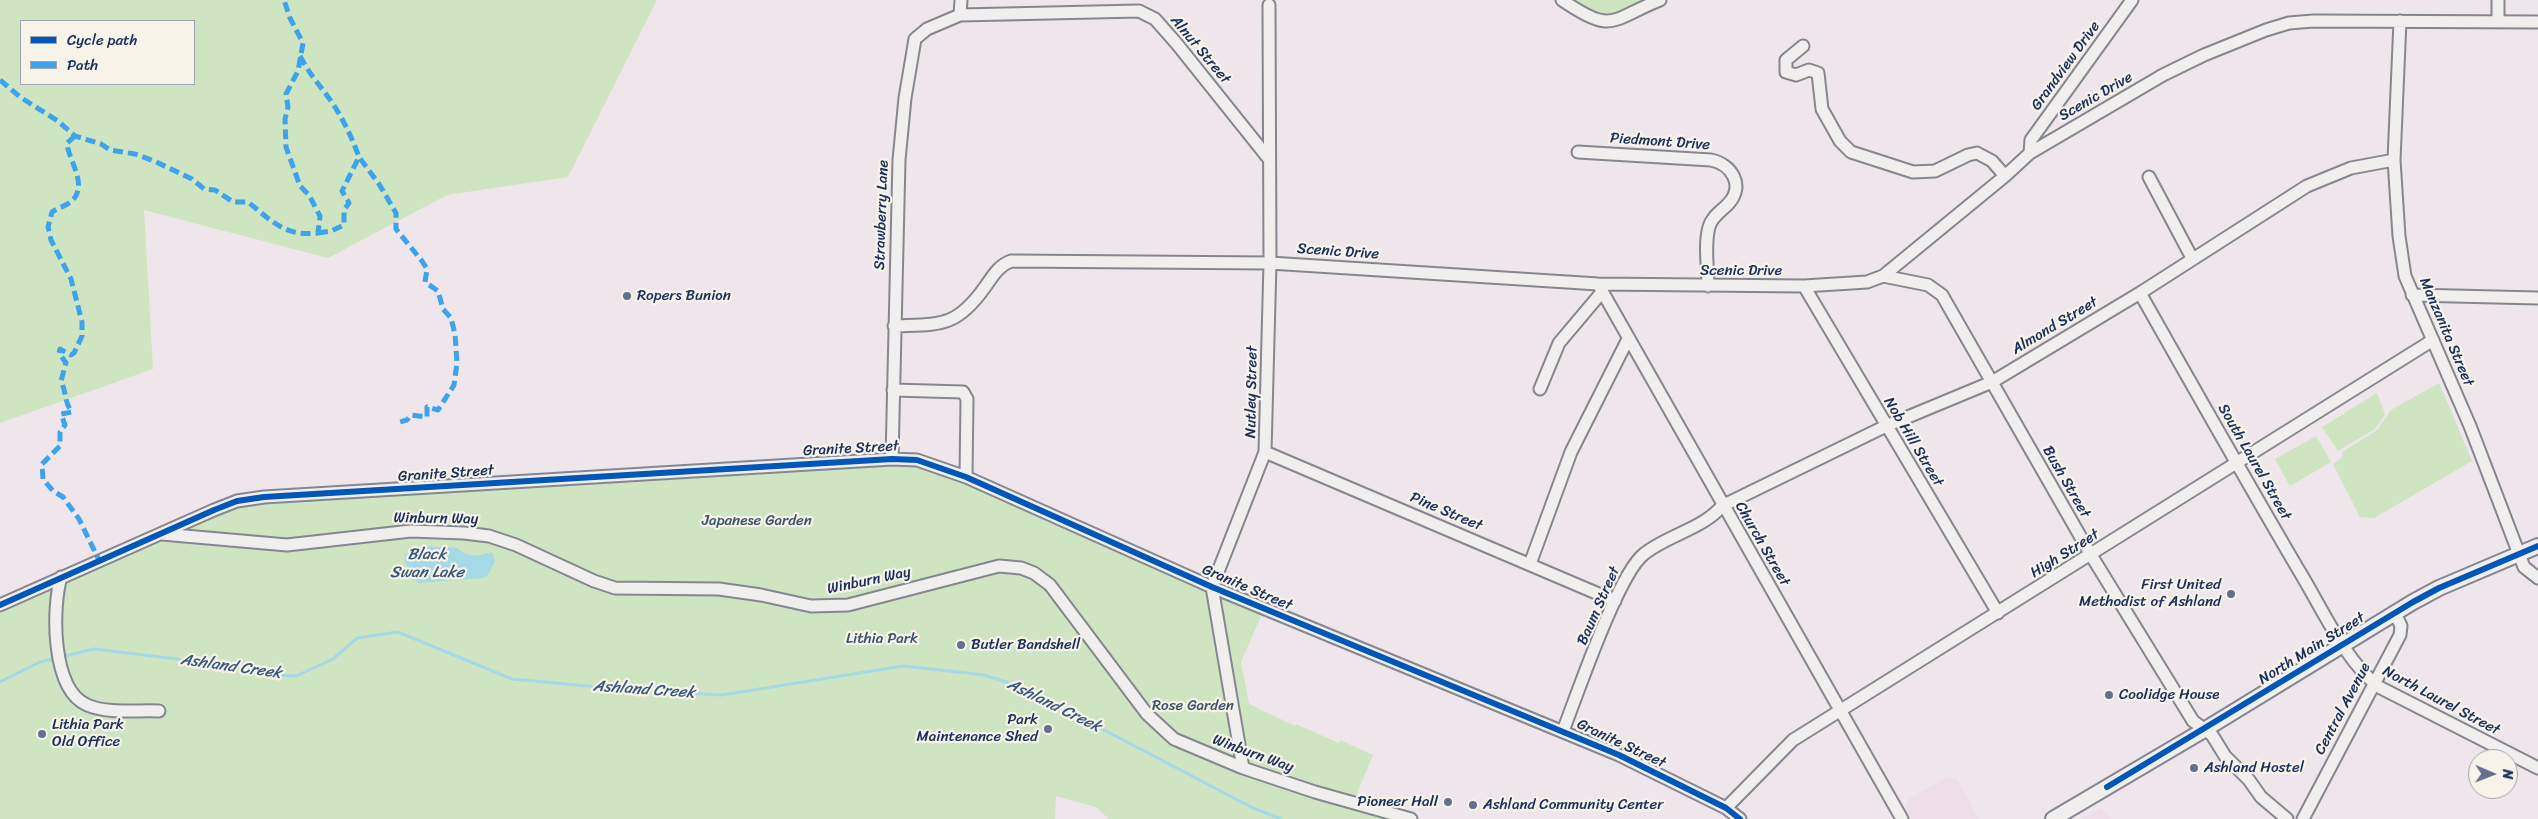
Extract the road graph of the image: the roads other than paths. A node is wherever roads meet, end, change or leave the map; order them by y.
1 (961, 0) edge
2 (1562, 0) edge
3 (1660, 0) edge
4 (2132, 0) edge
5 (2498, 0) edge
6 (1269, 5) dead end
7 (960, 14) junction
8 (2400, 21) junction
9 (2498, 21) junction
10 (2538, 22) edge
11 (1803, 46) dead end
12 (1578, 152) dead end
13 (2030, 153) junction
14 (1270, 159) junction
15 (2394, 160) junction
16 (2005, 176) junction
17 (2149, 177) dead end
18 (2192, 258) junction
19 (1270, 263) junction
20 (1883, 276) junction
21 (1708, 286) junction
22 (1804, 286) junction
23 (1600, 288) junction
24 (2140, 292) junction
25 (2412, 295) junction
26 (2538, 298) edge
27 (894, 326) junction
28 (1628, 338) junction
29 (2433, 340) junction
30 (1992, 382) junction
31 (1540, 389) dead end
32 (893, 390) junction
33 (1886, 426) junction
34 (1265, 452) junction
35 (892, 459) junction
36 (2236, 462) junction
37 (966, 477) junction
38 (1722, 506) junction
39 (162, 534) junction
40 (2538, 546) edge
41 (2520, 554) junction
42 (2091, 555) junction
43 (1530, 564) junction
44 (61, 577) junction
45 (2538, 578) edge
46 (1212, 587) junction
47 (1615, 601) junction
48 (0, 605) edge
49 (1998, 613) junction
50 (2395, 613) junction
51 (2343, 645) junction
52 (2373, 683) junction
53 (1841, 709) junction
54 (159, 711) dead end
55 (2204, 730) junction
56 (1563, 731) junction
57 (1243, 768) junction
58 (2538, 768) edge
59 (1726, 808) junction
60 (1411, 819) edge
61 (1740, 819) edge
62 (1902, 819) edge
63 (2054, 819) edge
64 (2287, 819) edge
65 (2303, 819) edge

1 - 7 street
2 - 3 street
4 - 13 street, Grandview Drive
5 - 9 street
6 - 14 street, Nutley Street
7 - 14 street, Alnut Street
7 - 27 street, Strawberry Lane
8 - 9 street, Scenic Drive
8 - 13 street, Scenic Drive
8 - 15 street, Manzanita Street
9 - 10 street, Scenic Drive
11 - 16 street
12 - 21 street, Piedmont Drive
13 - 16 street, Scenic Drive
14 - 19 street, Nutley Street
15 - 18 street, Almond Street
15 - 25 street, Manzanita Street
16 - 20 street, Scenic Drive
17 - 18 street
18 - 24 street, Almond Street
19 - 23 street, Scenic Drive
19 - 27 street, Scenic Drive
19 - 34 street, Nutley Street
20 - 22 street, Scenic Drive
20 - 30 street, Bush Street
21 - 22 street, Scenic Drive
21 - 23 street, Scenic Drive
22 - 33 street, Nob Hill Street
23 - 28 street, Church Street
23 - 31 street
24 - 30 street, Almond Street
24 - 36 street, South Laurel Street
25 - 26 street
25 - 29 street, Manzanita Street
27 - 32 street, Strawberry Lane
28 - 38 street, Church Street
28 - 43 street
29 - 36 street, High Street
29 - 41 street, Manzanita Street
30 - 33 street, Almond Street
30 - 42 street, Bush Street
32 - 35 street, Strawberry Lane
32 - 37 street
33 - 38 street, Almond Street
33 - 49 street, Nob Hill Street
34 - 43 street, Pine Street
34 - 46 street, Nutley Street
35 - 37 street, Granite Street
35 - 39 street, Granite Street
36 - 42 street, High Street
36 - 51 street, South Laurel Street
37 - 46 street, Granite Street
38 - 47 street, Baum Street
38 - 53 street, Church Street
39 - 44 street, Granite Street
39 - 57 street, Winburn Way
40 - 41 main road, North Main Street
41 - 45 street, Manzanita Street
41 - 50 main road, North Main Street
42 - 49 street, High Street
42 - 55 street, Bush Street
43 - 47 street, Pine Street
44 - 48 street, Granite Street
44 - 54 street
46 - 56 street, Granite Street
46 - 57 street
47 - 56 street, Baum Street
49 - 53 street, High Street
50 - 51 main road, North Main Street
50 - 52 street, Central Avenue
51 - 52 street, North Laurel Street
51 - 55 main road, North Main Street
52 - 58 street, North Laurel Street
52 - 65 street, Central Avenue
53 - 59 street, High Street
53 - 62 street, Church Street
55 - 63 main road, North Main Street
55 - 64 street, Bush Street
56 - 59 street, Granite Street
57 - 60 street, Winburn Way
59 - 61 street, Granite Street

